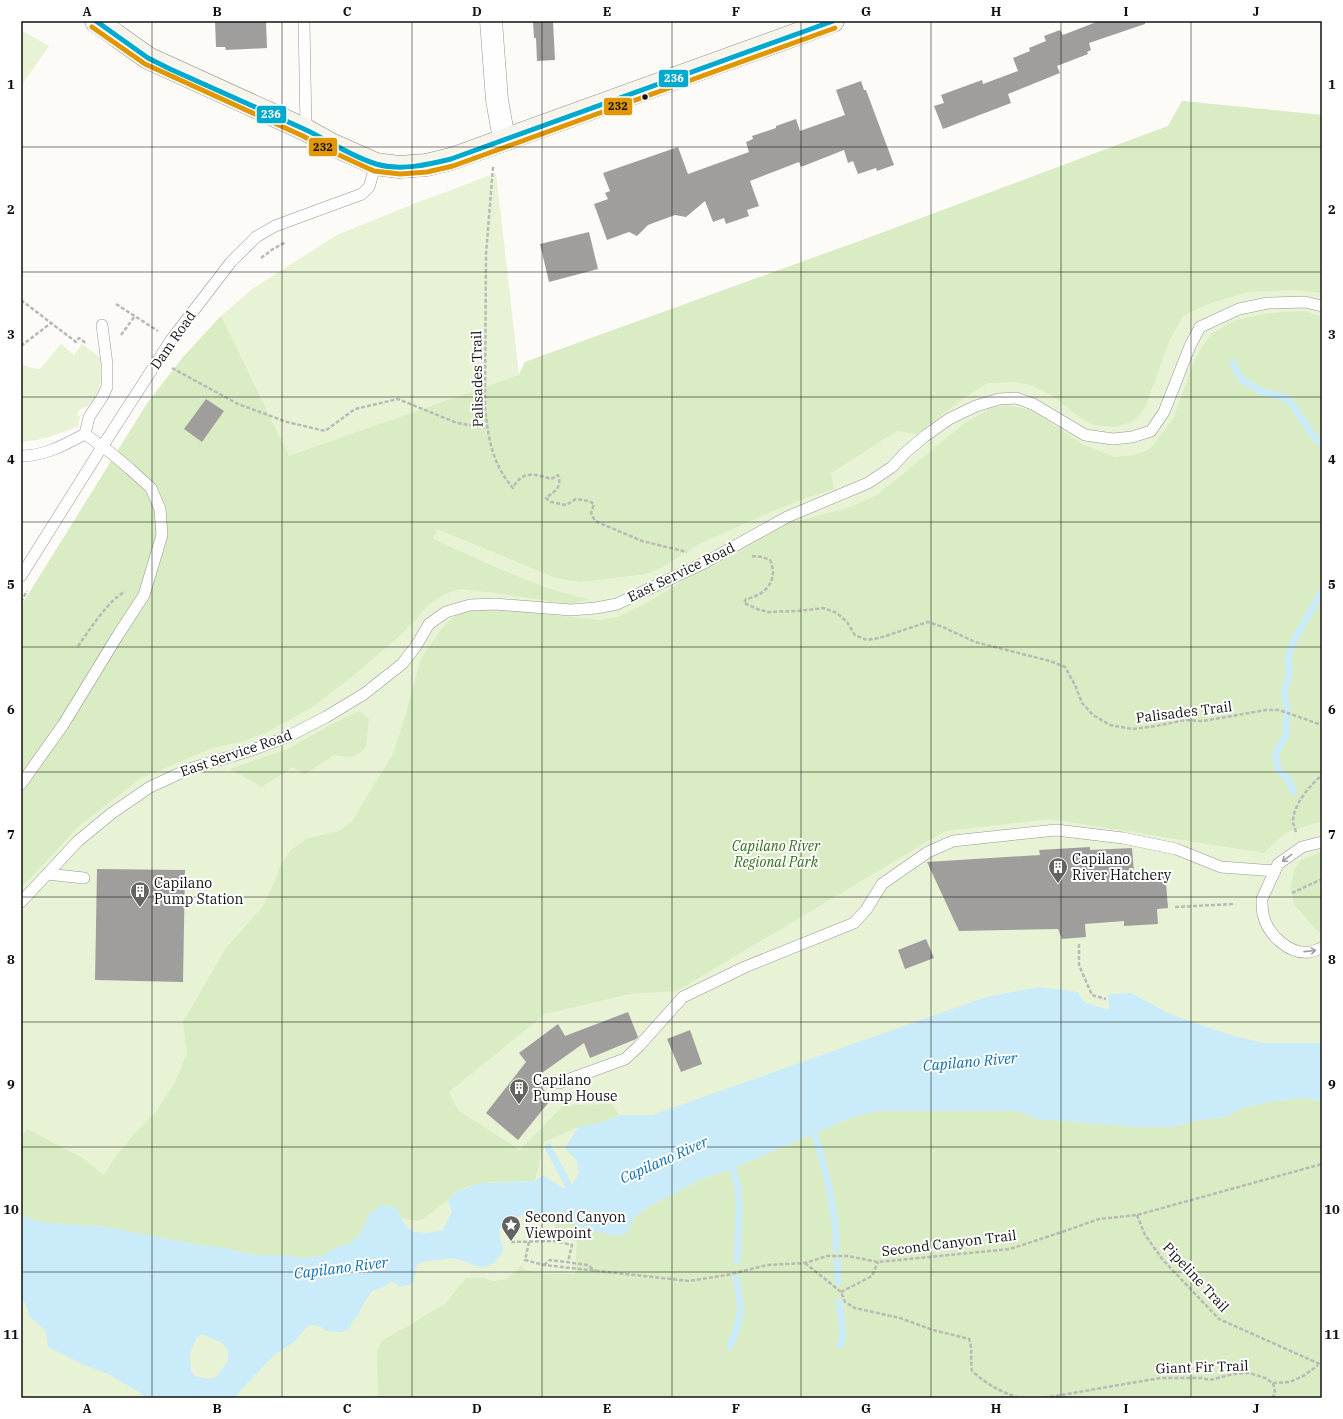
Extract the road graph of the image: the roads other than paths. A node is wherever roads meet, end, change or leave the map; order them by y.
1 (96, 21) edge
2 (304, 21) edge
3 (491, 21) edge
4 (833, 21) edge
5 (117, 36) joint
6 (306, 130) junction
7 (504, 140) junction
8 (376, 164) junction
9 (1322, 306) edge
10 (102, 325) dead end
11 (85, 434) junction
12 (102, 447) junction
13 (21, 456) edge
14 (21, 576) edge
15 (21, 784) edge
16 (1322, 842) edge
17 (1275, 871) junction
18 (47, 874) junction
19 (84, 878) dead end
20 (21, 902) edge
21 (1322, 948) edge
22 (559, 1083) dead end

1 - 5 street
2 - 6 lane
3 - 7 street
4 - 7 main road
5 - 6 main road
6 - 8 main road
7 - 8 main road
8 - 12 lane, Dam Road
9 - 18 lane, East Service Road
10 - 11 lane
11 - 12 lane
11 - 13 lane
12 - 14 lane, Dam Road
12 - 15 lane
16 -> 17 lane
17 -> 21 lane
17 - 22 lane
18 - 19 lane
18 - 20 lane, East Service Road

